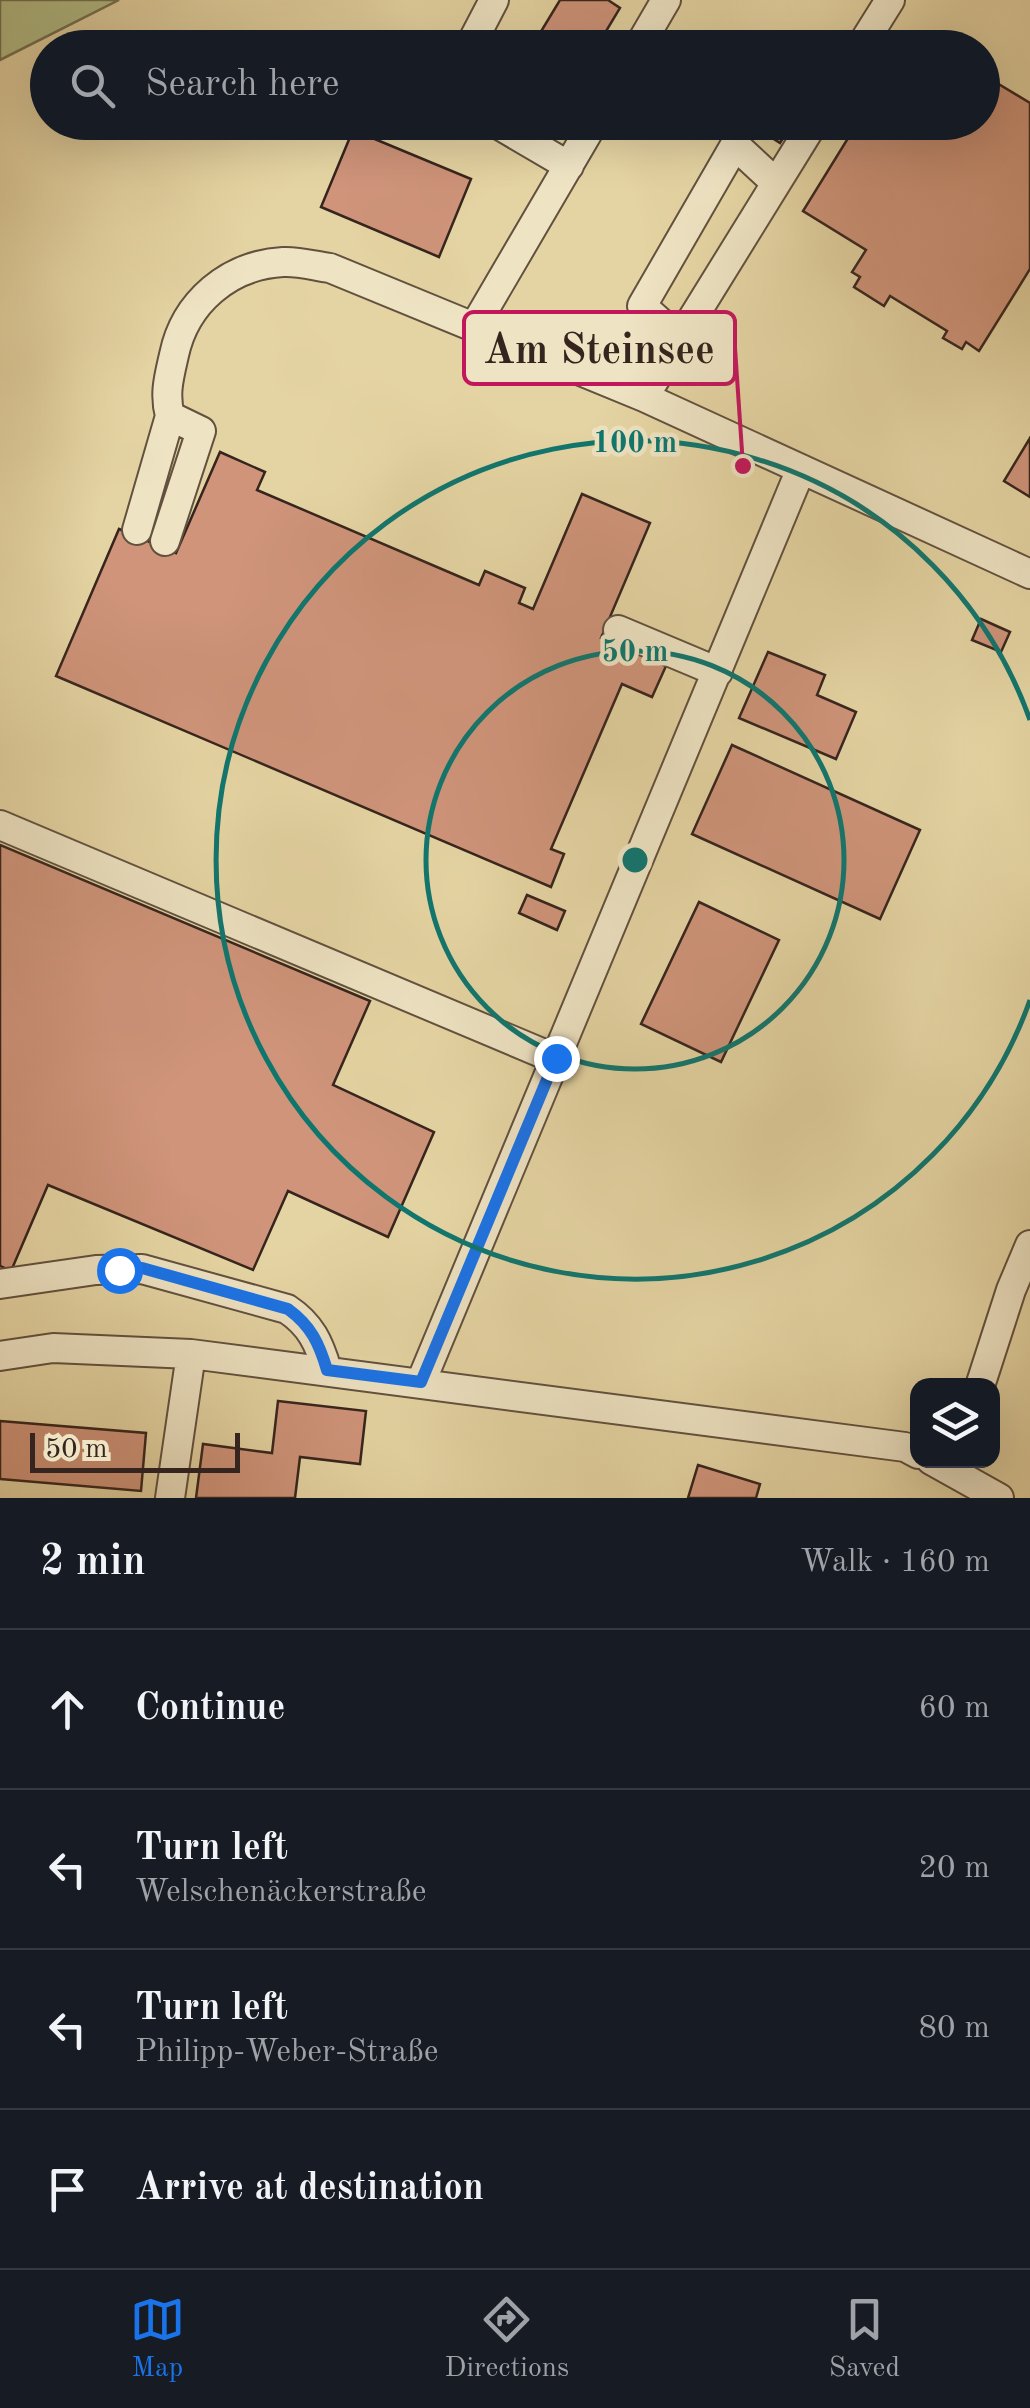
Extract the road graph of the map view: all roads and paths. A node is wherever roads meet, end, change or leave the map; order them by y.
1 (494, 0) edge
2 (666, 0) edge
3 (890, 0) edge
4 (478, 30) edge
5 (648, 30) edge
6 (871, 30) edge
7 (524, 140) edge
8 (583, 140) edge
9 (803, 140) edge
10 (568, 166) junction
11 (776, 183) junction
12 (474, 327) junction
13 (680, 340) junction
14 (644, 398) junction
15 (168, 406) junction
16 (801, 469) junction
17 (137, 530) dead end
18 (165, 541) dead end
19 (1030, 574) edge
20 (618, 630) dead end
21 (718, 672) junction
22 (0, 825) edge
23 (556, 1058) junction
24 (1030, 1246) edge
25 (0, 1284) edge
26 (191, 1354) junction
27 (0, 1356) edge
28 (327, 1370) junction
29 (983, 1378) edge
30 (421, 1382) junction
31 (910, 1450) edge
32 (956, 1478) edge
33 (170, 1498) edge
34 (999, 1498) edge

1 - 4 street
2 - 5 street
3 - 6 street
7 - 10 street
8 - 10 street
9 - 11 street
10 - 12 street
11 - 13 street
11 - 13 street
12 - 14 street
12 - 15 street
13 - 14 street
14 - 16 street
15 - 17 street
15 - 18 street
16 - 19 street
16 - 21 street
20 - 21 street
21 - 23 street
22 - 23 street
23 - 30 street
24 - 29 street
25 - 28 street
26 - 27 street
26 - 28 street
26 - 33 street
28 - 30 street
30 - 31 street
32 - 34 street

